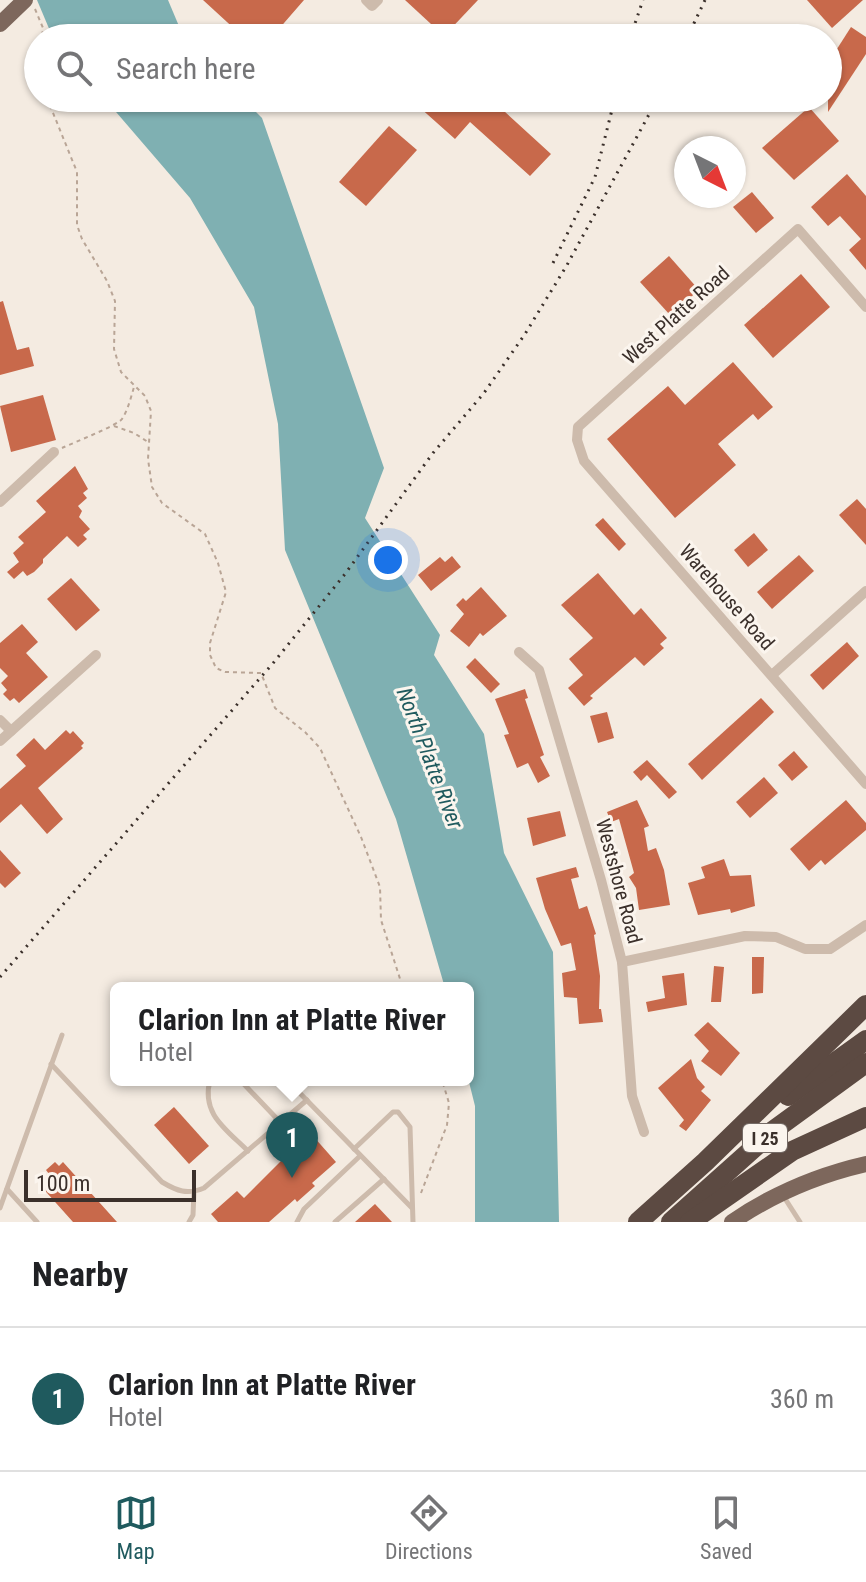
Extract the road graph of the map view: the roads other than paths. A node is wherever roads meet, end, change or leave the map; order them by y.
1 (26, 2) edge
2 (0, 24) edge
3 (866, 307) edge
4 (578, 427) joint
5 (54, 452) road end
6 (0, 502) edge
7 (866, 591) edge
8 (519, 652) dead end
9 (96, 655) dead end
10 (772, 675) junction
11 (0, 720) edge
12 (11, 731) junction
13 (0, 741) edge
14 (866, 784) edge
15 (866, 925) edge
16 (622, 962) junction
17 (866, 1005) edge
18 (62, 1035) dead end
19 (866, 1040) edge
20 (866, 1063) edge
21 (51, 1064) junction
22 (208, 1086) edge
23 (246, 1086) edge
24 (293, 1086) edge
25 (307, 1100) junction
26 (866, 1117) edge
27 (281, 1123) junction
28 (644, 1132) dead end
29 (354, 1149) junction
30 (248, 1151) junction
31 (360, 1156) junction
32 (705, 1162) junction
33 (866, 1164) edge
34 (384, 1179) junction
35 (7, 1189) junction
36 (194, 1192) junction
37 (782, 1193) junction
38 (0, 1208) edge
39 (412, 1208) junction
40 (37, 1222) edge
41 (189, 1222) edge
42 (297, 1222) edge
43 (335, 1222) edge
44 (413, 1222) edge
45 (638, 1222) edge
46 (671, 1222) edge
47 (690, 1222) edge
48 (732, 1222) edge
49 (800, 1222) edge

1 - 2 main road
3 - 4 street, West Platte Road
4 - 10 street, Warehouse Road
5 - 6 street
7 - 10 street
8 - 16 street, Westshore Road
9 - 12 street
10 - 14 street, Warehouse Road
11 - 12 street
12 - 13 street
15 - 16 street
16 - 28 street, Westshore Road
17 - 32 highway
18 - 21 lane
19 - 32 highway, I 25
20 - 46 highway, I 25
21 - 35 lane
21 - 36 lane
22 - 30 lane
23 - 27 lane
24 - 25 lane
25 - 27 lane
25 - 29 lane
26 - 47 highway
27 - 30 lane
29 - 31 lane
29 - 39 lane
30 - 36 lane
31 - 34 lane
31 - 42 lane
32 - 45 highway, I 25
33 - 37 main road
34 - 39 lane
34 - 43 lane
35 - 38 lane
35 - 40 lane
36 - 41 lane
37 - 48 main road
37 - 49 lane
39 - 44 lane

